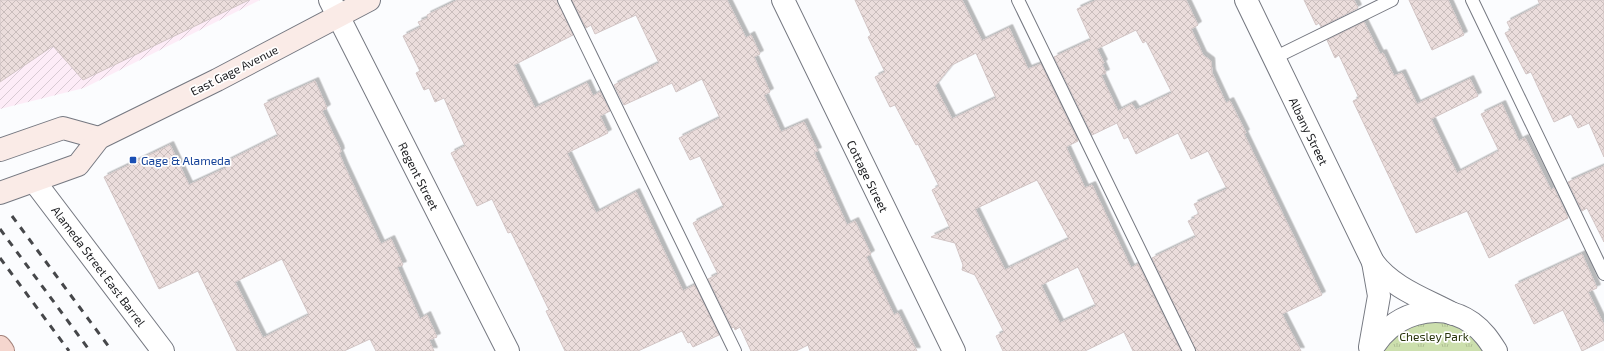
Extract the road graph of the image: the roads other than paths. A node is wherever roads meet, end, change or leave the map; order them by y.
1 (368, 0) edge
2 (564, 0) edge
3 (783, 0) edge
4 (1018, 0) edge
5 (1246, 0) edge
6 (1392, 0) edge
7 (1472, 0) edge
8 (334, 8) edge
9 (1274, 58) junction
10 (99, 138) junction
11 (0, 150) edge
12 (34, 181) junction
13 (3, 192) edge
14 (1373, 262) junction
15 (1604, 274) edge
16 (1453, 314) junction
17 (0, 347) edge
18 (3, 351) edge
19 (163, 351) edge
20 (508, 351) edge
21 (735, 351) edge
22 (954, 351) edge
23 (1189, 351) edge
24 (1370, 351) edge
25 (1496, 351) edge

1 - 8 main road, East Gage Avenue
2 - 21 lane
3 - 22 street, Cottage Street
4 - 23 lane
5 - 9 street, Albany Street
6 - 9 lane
7 - 15 lane
8 - 10 main road, East Gage Avenue
8 - 20 street, Regent Street
9 - 14 street, Albany Street
10 - 11 main road
10 - 12 main road, East Gage Avenue
12 - 13 main road, East Gage Avenue
12 - 19 street, Alameda Street East Barrel
14 - 16 street, Albany Street
14 - 24 street, Albany Street
16 - 24 street, Albany Street
16 - 25 street, Albany Street
17 - 18 main road

